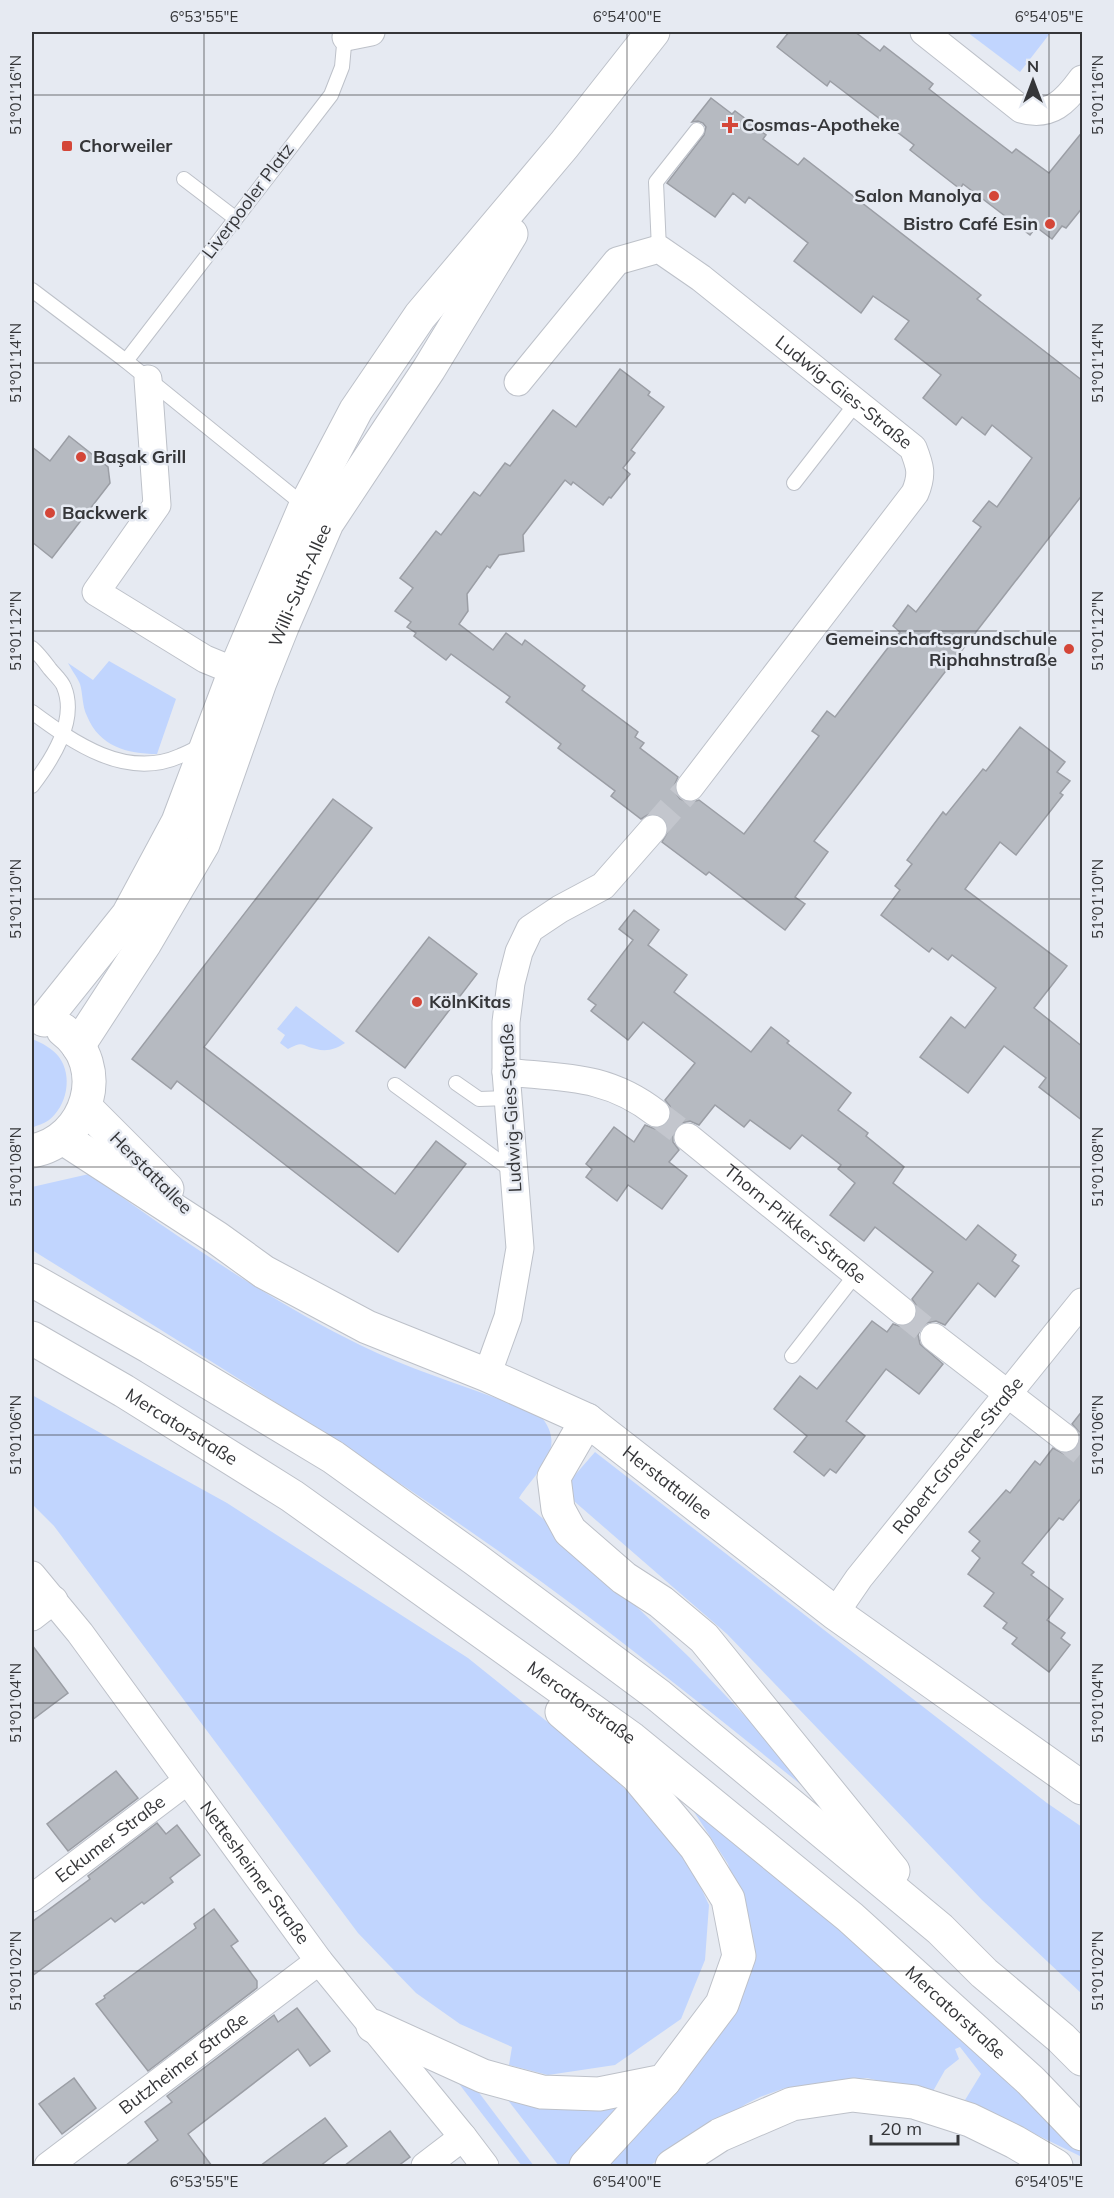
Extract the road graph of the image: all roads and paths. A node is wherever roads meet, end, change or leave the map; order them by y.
1 (653, 32) edge
2 (924, 32) edge
3 (354, 33) edge
4 (1083, 79) edge
5 (697, 130) dead end
6 (184, 179) dead end
7 (235, 218) junction
8 (659, 249) junction
9 (32, 290) edge
10 (126, 361) junction
11 (148, 379) junction
12 (518, 382) dead end
13 (857, 402) junction
14 (794, 483) dead end
15 (316, 515) junction
16 (32, 648) edge
17 (248, 676) junction
18 (32, 712) edge
19 (212, 732) junction
20 (63, 735) junction
21 (32, 786) edge
22 (690, 786) tunnel mouth
23 (653, 829) tunnel mouth
24 (38, 1018) edge
25 (78, 1046) junction
26 (456, 1083) dead end
27 (395, 1085) dead end
28 (507, 1085) junction
29 (86, 1107) junction
30 (656, 1113) tunnel mouth
31 (688, 1137) tunnel mouth
32 (63, 1138) junction
33 (32, 1151) edge
34 (514, 1172) junction
35 (217, 1238) junction
36 (856, 1274) junction
37 (32, 1280) edge
38 (1083, 1302) edge
39 (902, 1311) tunnel mouth
40 (934, 1337) tunnel mouth
41 (32, 1338) edge
42 (792, 1356) dead end
43 (487, 1375) junction
44 (1008, 1396) junction
45 (587, 1420) junction
46 (1065, 1438) tunnel mouth
47 (378, 1556) junction
48 (32, 1575) edge
49 (54, 1600) junction
50 (835, 1613) junction
51 (32, 1617) edge
52 (187, 1782) junction
53 (1083, 1788) edge
54 (32, 1898) edge
55 (940, 1929) junction
56 (319, 1960) junction
57 (373, 2026) junction
58 (1083, 2059) edge
59 (664, 2081) junction
60 (1083, 2134) edge
61 (720, 2135) junction
62 (464, 2137) junction
63 (48, 2166) edge
64 (425, 2166) edge
65 (485, 2166) edge
66 (586, 2166) edge
67 (672, 2166) edge
68 (703, 2166) edge
69 (1056, 2166) edge

1 - 15 main road, Willi-Suth-Allee
2 - 4 street
3 - 7 lane, Liverpooler Platz
5 - 8 lane
6 - 7 lane
7 - 10 lane, Liverpooler Platz
8 - 12 street
8 - 13 street, Ludwig-Gies-Straße
9 - 10 lane
10 - 11 lane
11 - 15 lane
11 - 17 street
13 - 14 lane
13 - 22 street, Ludwig-Gies-Straße
15 - 17 main road, Willi-Suth-Allee
16 - 20 lane
17 - 19 main road, Willi-Suth-Allee
17 - 25 main road, Willi-Suth-Allee
18 - 20 lane
19 - 20 lane
19 - 24 main road, Willi-Suth-Allee
20 - 21 lane
23 - 28 street, Ludwig-Gies-Straße
24 - 25 main road
25 - 29 main road
26 - 28 lane
27 - 34 lane
28 - 30 street
28 - 34 street, Ludwig-Gies-Straße
29 - 32 main road
29 - 35 main road, Herstattallee
31 - 36 street, Thorn-Prikker-Straße
32 - 33 main road
32 - 35 main road, Herstattallee
34 - 43 street, Ludwig-Gies-Straße
35 - 43 main road, Herstattallee
36 - 39 street, Thorn-Prikker-Straße
36 - 42 lane
37 - 55 main road
38 - 44 street, Robert-Grosche-Straße
40 - 44 street
41 - 47 main road, Mercatorstraße
43 - 45 main road, Herstattallee
44 - 46 street
44 - 50 street, Robert-Grosche-Straße
45 - 50 main road, Herstattallee
45 - 55 main road
47 - 59 main road
47 - 60 main road, Mercatorstraße
48 - 49 street, Nettesheimer Straße
49 - 51 street
49 - 52 street, Nettesheimer Straße
50 - 53 main road, Herstattallee
52 - 54 street, Eckumer Straße
52 - 56 street, Nettesheimer Straße
55 - 58 main road
56 - 57 street, Nettesheimer Straße
56 - 63 street, Butzheimer Straße
57 - 59 main road
57 - 62 street, Nettesheimer Straße
59 - 66 main road
61 - 67 main road
61 - 68 main road
61 - 69 main road
62 - 64 street
62 - 65 street, Nettesheimer Straße

